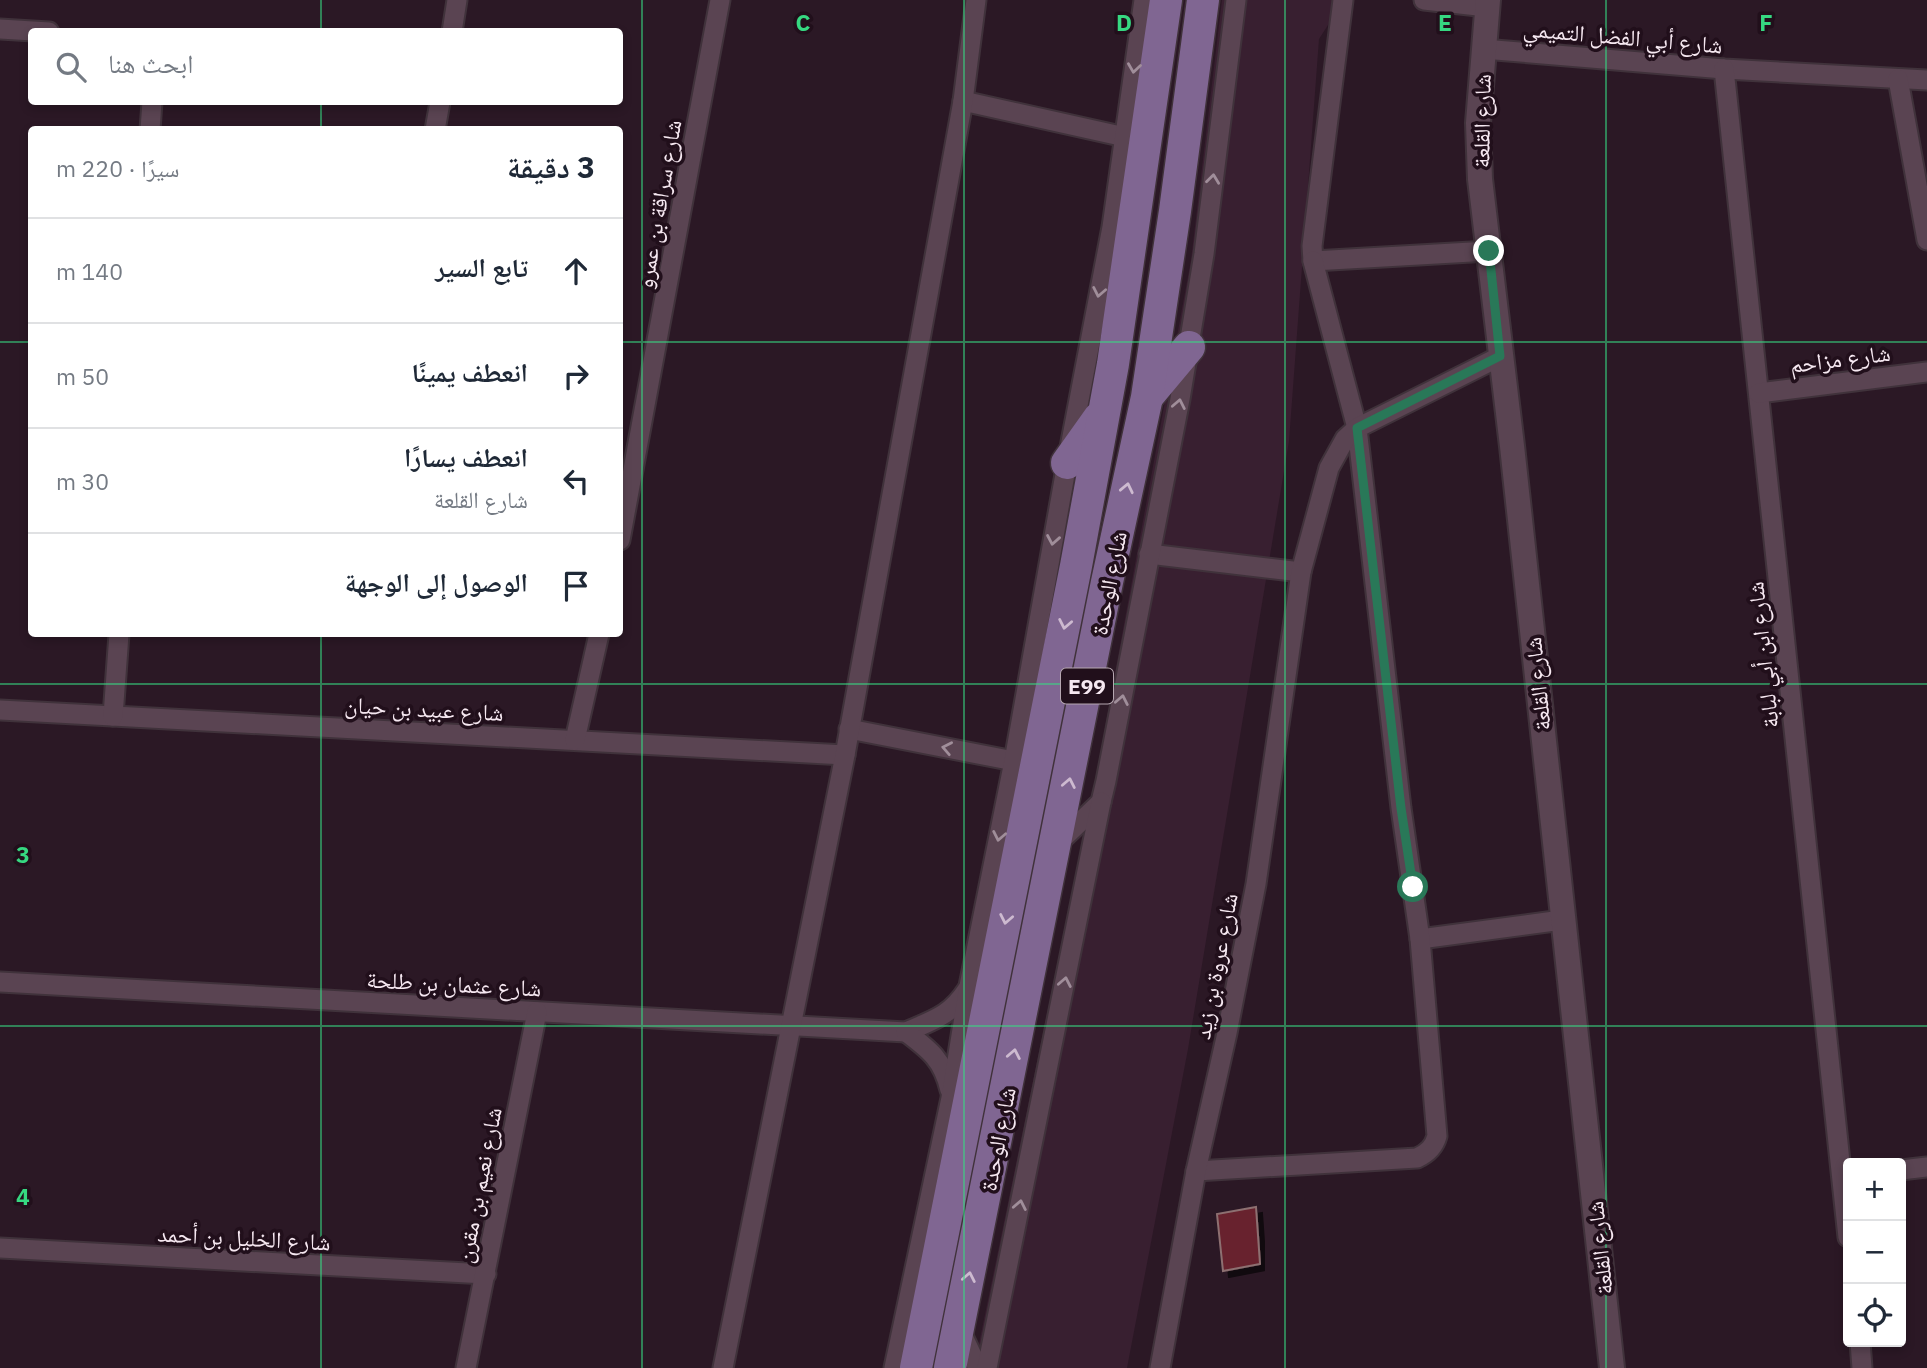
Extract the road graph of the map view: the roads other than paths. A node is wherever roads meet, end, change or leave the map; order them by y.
1 (457, 0) edge
2 (720, 0) edge
3 (976, 0) edge
4 (1144, 0) edge
5 (1166, 0) edge
6 (1203, 0) edge
7 (1236, 0) edge
8 (1343, 0) edge
9 (1424, 0) edge
10 (1488, 3) edge
11 (453, 28) edge
12 (0, 29) edge
13 (28, 31) edge
14 (1483, 49) junction
15 (1724, 69) junction
16 (1898, 79) junction
17 (1927, 80) edge
18 (963, 101) junction
19 (152, 105) edge
20 (439, 105) edge
21 (150, 126) edge
22 (436, 126) edge
23 (1125, 137) junction
24 (1927, 240) edge
25 (1489, 251) junction
26 (1313, 261) junction
27 (1189, 347) junction
28 (1500, 356) junction
29 (1927, 372) edge
30 (1759, 393) junction
31 (1147, 397) junction
32 (1104, 411) junction
33 (1357, 428) junction
34 (1067, 463) junction
35 (624, 496) edge
36 (1149, 554) junction
37 (1301, 572) junction
38 (119, 637) edge
39 (597, 637) edge
40 (0, 710) edge
41 (113, 716) junction
42 (849, 729) junction
43 (575, 740) junction
44 (845, 754) junction
45 (1014, 761) junction
46 (1101, 802) junction
47 (1056, 845) junction
48 (1562, 920) junction
49 (1420, 939) junction
50 (0, 982) edge
51 (969, 986) junction
52 (537, 1012) junction
53 (791, 1026) junction
54 (906, 1032) junction
55 (951, 1098) junction
56 (1843, 1159) edge
57 (1927, 1167) edge
58 (1906, 1169) edge
59 (1196, 1171) junction
60 (0, 1248) edge
61 (925, 1274) junction
62 (486, 1275) junction
63 (959, 1326) junction
64 (1860, 1347) edge
65 (466, 1368) edge
66 (723, 1368) edge
67 (894, 1368) edge
68 (916, 1368) edge
69 (950, 1368) edge
70 (978, 1368) edge
71 (987, 1368) edge
72 (1160, 1368) edge
73 (1612, 1368) edge
74 (1862, 1368) edge

1 - 11 street
2 - 35 street, شارع سراقة بن عمرو
3 - 18 street
4 -> 23 street
5 - 32 main road, شارع الوحدة / E99
6 - 31 main road, شارع الوحدة / E99
27 -> 7 street
8 - 26 street
9 - 10 street
10 - 14 street, شارع القلعة
12 - 13 street
14 - 15 street, شارع أبي الفضل التميمي
14 - 25 street, شارع القلعة
15 - 16 street, شارع أبي الفضل التميمي
15 - 30 street, شارع ابن أبي لبابة
16 - 17 street, شارع أبي الفضل التميمي
16 - 24 street
18 - 23 street
18 - 42 street
19 - 21 street
20 - 22 street
23 -> 34 street
25 - 26 street
25 - 28 street, شارع القلعة
26 - 33 street
27 - 31 main road
36 -> 27 street
28 - 33 street
28 - 48 street, شارع القلعة
29 - 30 street, شارع مزاحم
30 - 56 street, شارع ابن أبي لبابة
47 -> 31 main road, شارع الوحدة / E99
32 - 34 main road
32 -> 61 main road, شارع الوحدة / E99
33 - 37 street, شارع عروة بن زيد
33 - 49 street
34 -> 45 street
36 - 37 street
46 -> 36 street
37 - 59 street, شارع عروة بن زيد
38 - 41 street
39 - 43 street
40 - 41 street, شارع عبيد بن حيان
41 - 43 street, شارع عبيد بن حيان
42 - 44 street
45 -> 42 street
43 - 44 street, شارع عبيد بن حيان
44 - 53 street
45 -> 51 street
46 - 47 street
71 -> 46 street
63 -> 47 main road, شارع الوحدة / E99
48 - 49 street
48 - 73 street, شارع القلعة
49 - 59 street
50 - 52 street, شارع عثمان بن طلحة
51 - 54 street, شارع عثمان بن طلحة
51 - 55 street
52 - 53 street, شارع عثمان بن طلحة
52 - 62 street, شارع نعيم بن مقرن
53 - 54 street, شارع عثمان بن طلحة
53 - 66 street
54 - 55 street
55 - 61 street
57 - 58 street
59 - 72 street, شارع عروة بن زيد
60 - 62 street, شارع الخليل بن أحمد
61 - 67 street
61 - 68 main road, شارع الوحدة / E99
62 - 65 street, شارع نعيم بن مقرن
63 - 69 main road, شارع الوحدة / E99
63 - 70 street
64 - 74 street

